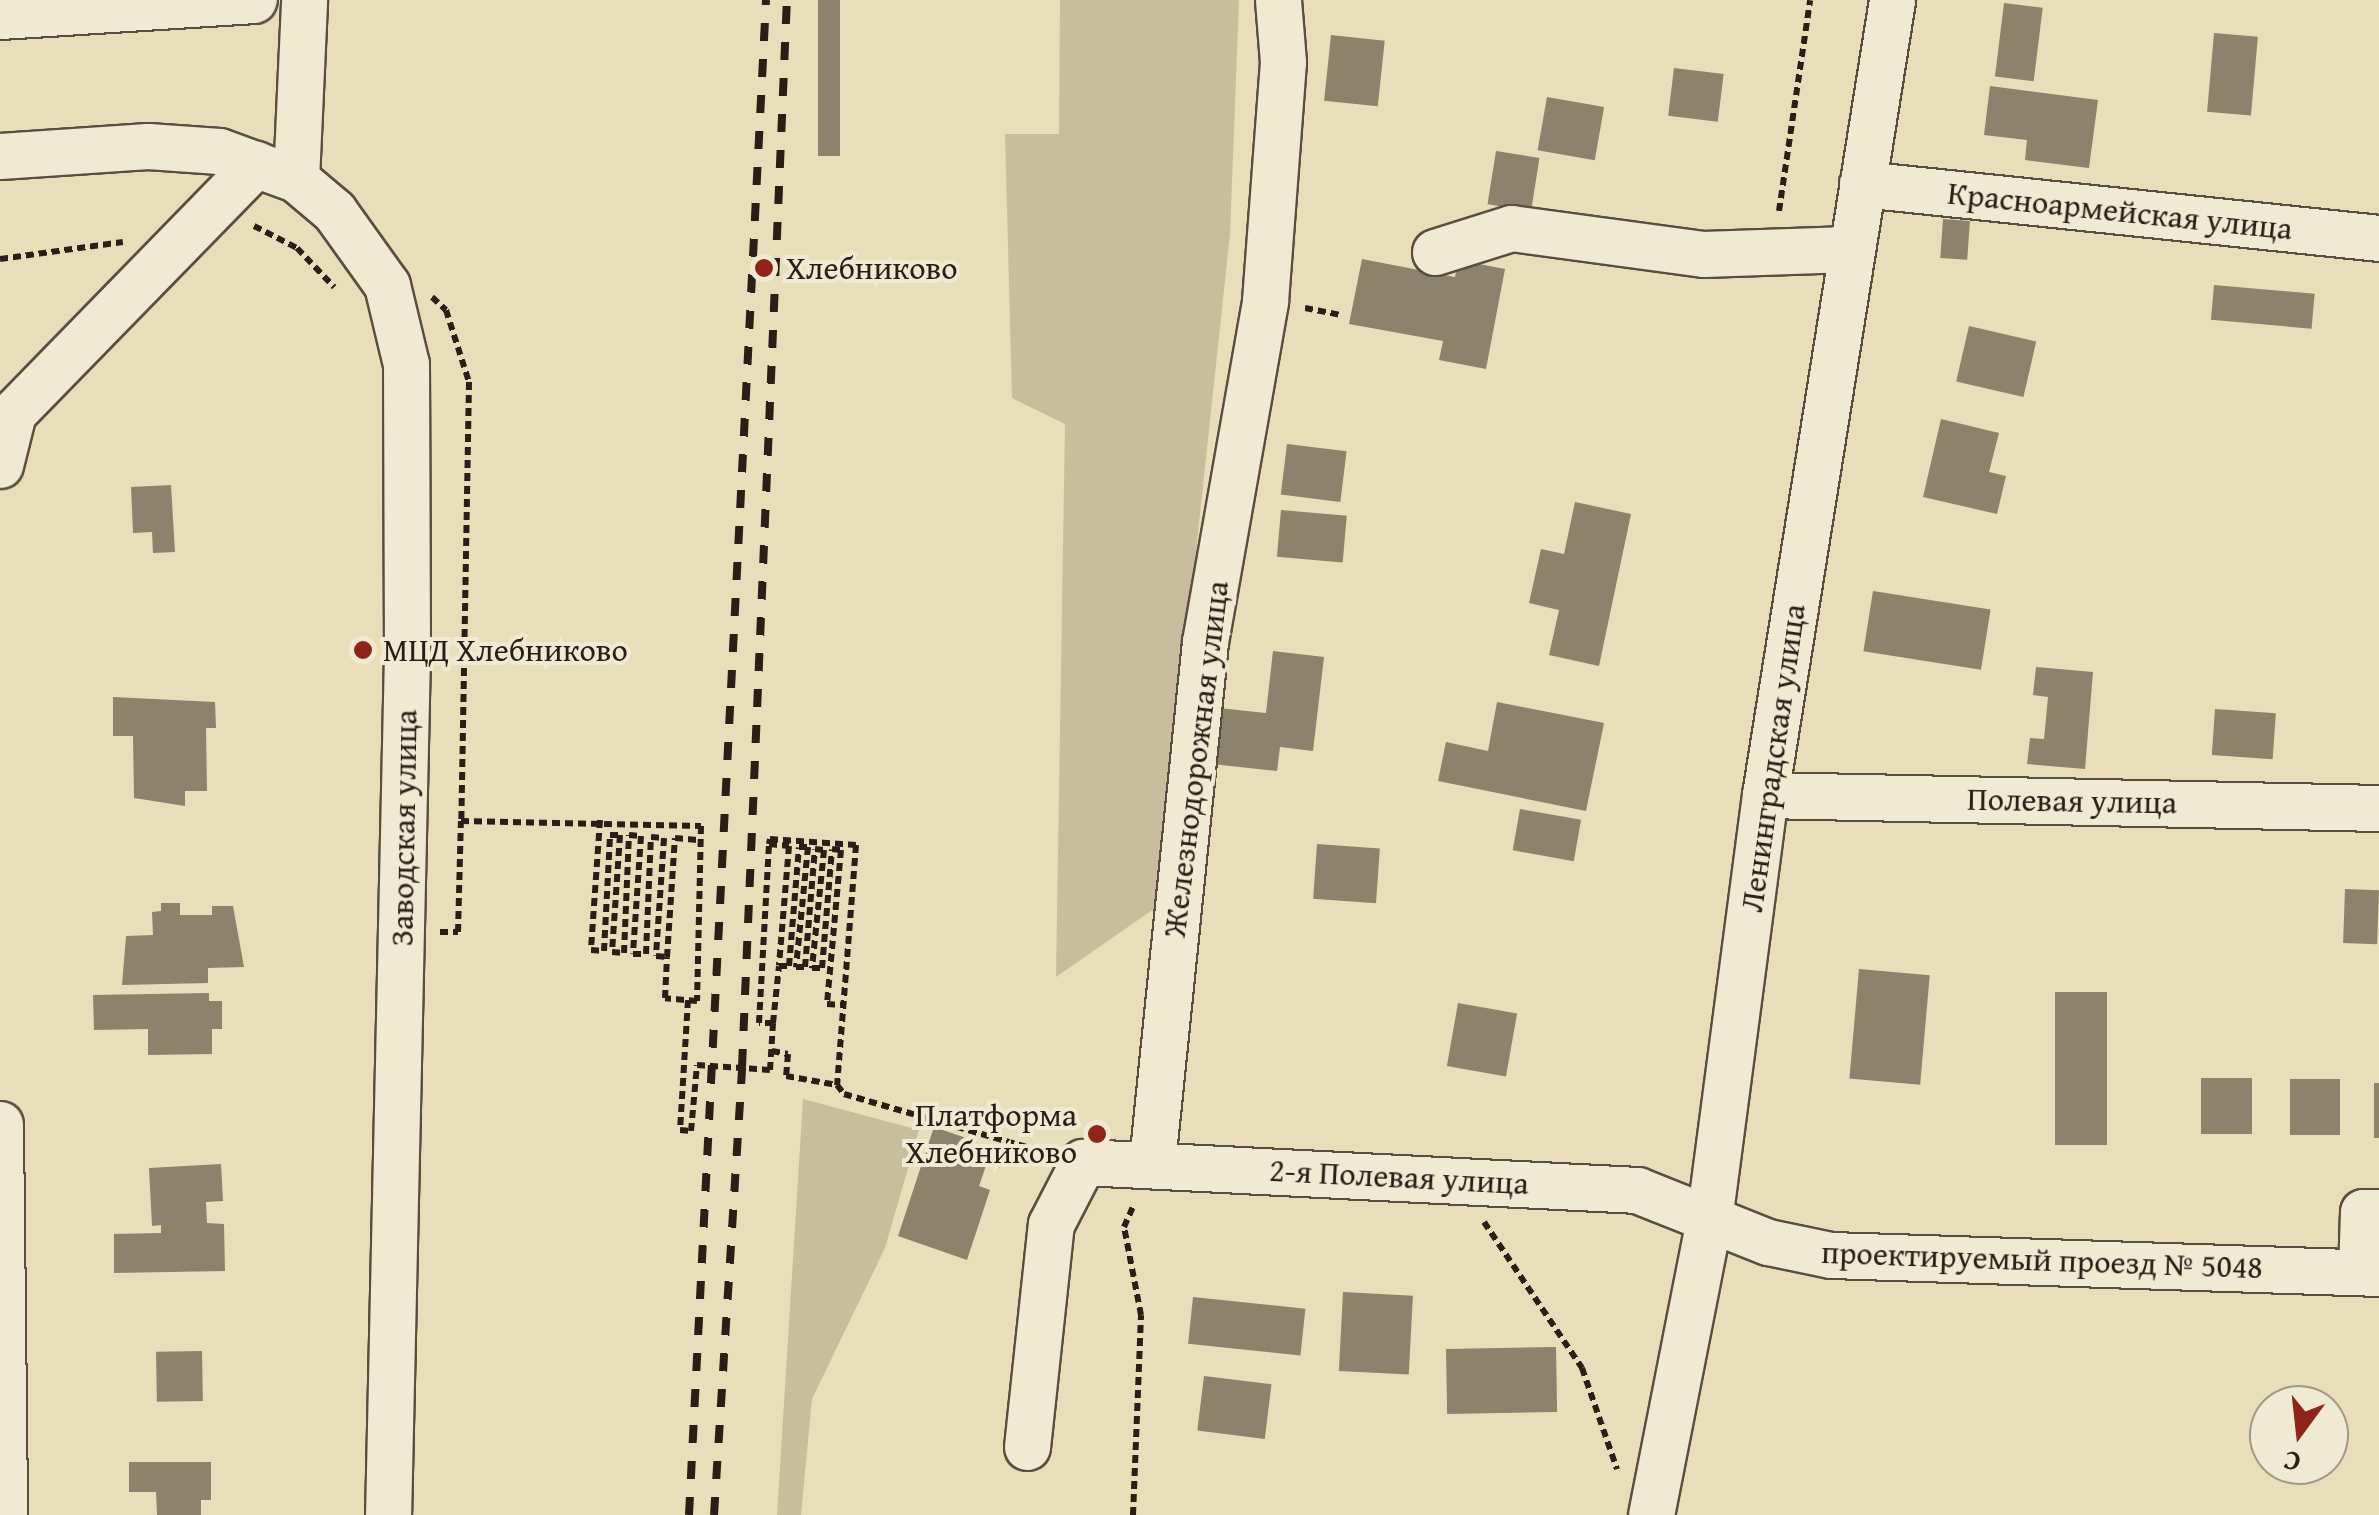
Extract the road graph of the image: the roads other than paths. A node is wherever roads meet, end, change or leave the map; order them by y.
1 (253, 0) edge
2 (304, 0) edge
3 (1278, 0) edge
4 (1892, 0) edge
5 (22, 10) edge
6 (0, 156) edge
7 (276, 171) junction
8 (1862, 184) junction
9 (2379, 238) edge
10 (1834, 250) junction
11 (1435, 252) dead end
12 (0, 465) edge
13 (1765, 795) junction
14 (2379, 808) edge
15 (0, 1124) edge
16 (1152, 1162) junction
17 (2371, 1212) edge
18 (1709, 1220) junction
19 (2370, 1272) edge
20 (1027, 1447) dead end
21 (1637, 1500) edge
22 (4, 1515) edge
23 (388, 1515) edge

1 - 5 street
2 - 7 street
3 - 16 street, Железнодорожная улица
4 - 8 street, Ленинградская улица
6 - 7 street
7 - 12 street
7 - 23 street, Заводская улица
8 - 9 street, Красноармейская улица
8 - 10 street, Ленинградская улица
10 - 11 street
10 - 13 street, Ленинградская улица
13 - 14 street, Полевая улица
13 - 18 street, Ленинградская улица
15 - 22 street
16 - 18 street, 2-я Полевая улица
16 - 20 street, 2-я Полевая улица
17 - 19 street
18 - 19 street, проектируемый проезд № 5048
18 - 21 street, Ленинградская улица

